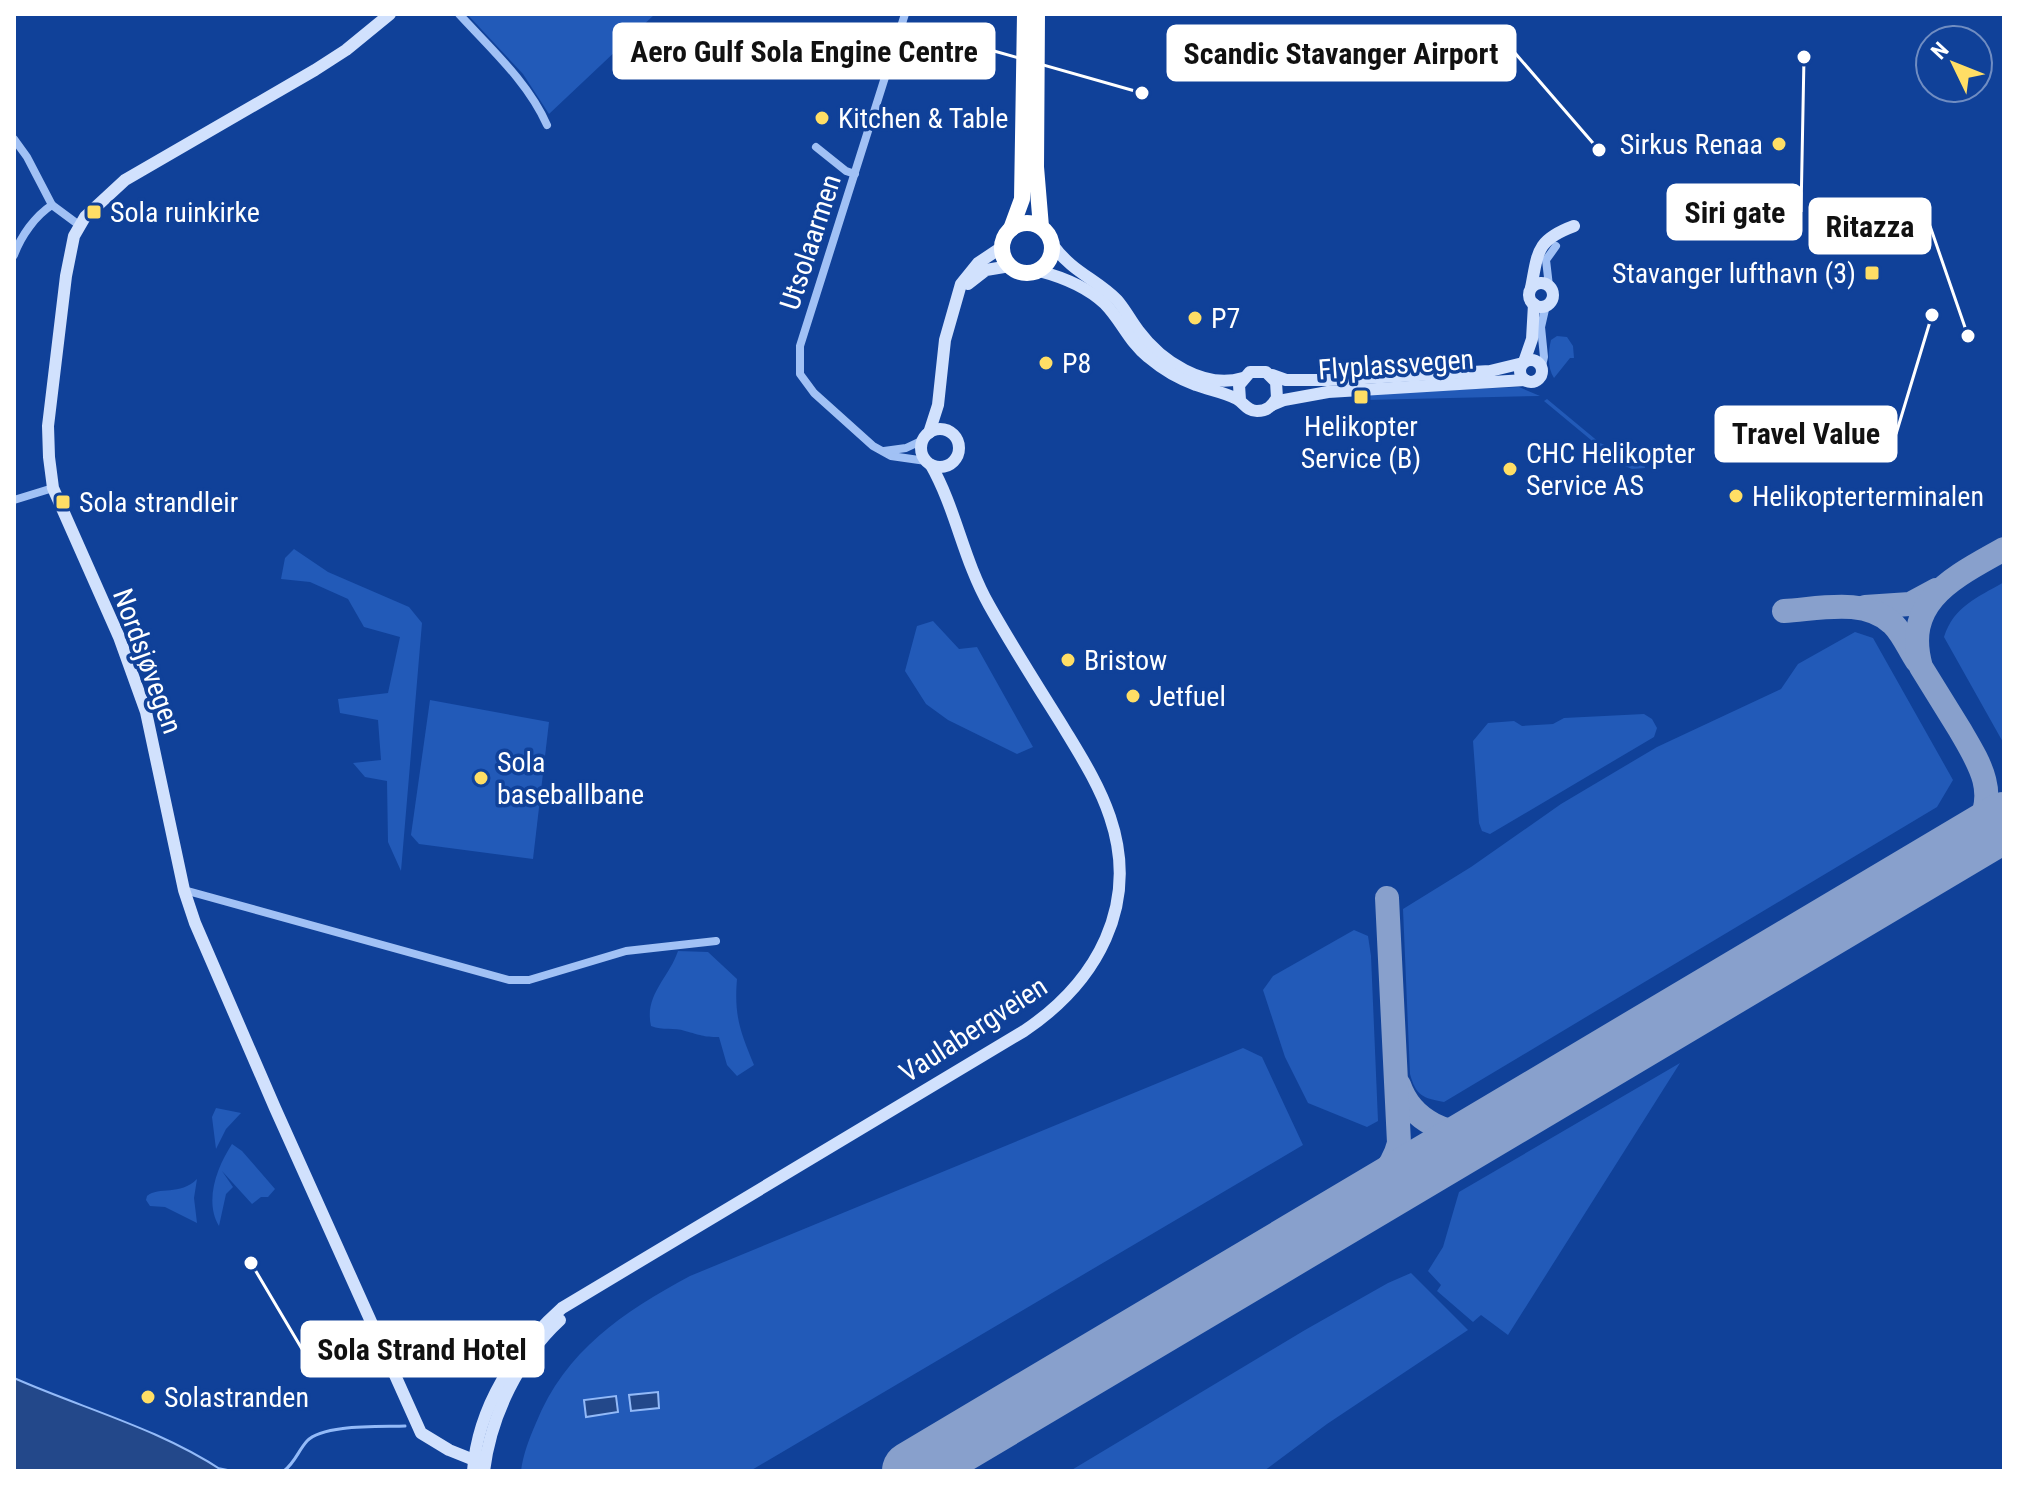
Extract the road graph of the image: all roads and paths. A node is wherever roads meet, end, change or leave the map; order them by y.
1 (390, 14) edge
2 (459, 14) edge
3 (905, 14) edge
4 (1025, 14) edge
5 (1037, 14) edge
6 (547, 125) dead end
7 (14, 139) edge
8 (816, 147) dead end
9 (855, 174) junction
10 (52, 205) junction
11 (79, 225) junction
12 (1574, 226) dead end
13 (1041, 227) junction
14 (1011, 229) junction
15 (1052, 244) junction
16 (1556, 246) dead end
17 (1002, 247) junction
18 (14, 255) edge
19 (1010, 266) junction
20 (1039, 271) junction
21 (1549, 286) junction
22 (1531, 288) junction
23 (958, 295) junction
24 (1540, 304) junction
25 (1524, 362) junction
26 (1542, 366) junction
27 (1271, 375) junction
28 (1243, 378) junction
29 (1525, 380) junction
30 (1240, 400) junction
31 (938, 405) junction
32 (1272, 405) junction
33 (951, 433) junction
34 (926, 436) junction
35 (884, 451) junction
36 (955, 459) junction
37 (929, 463) junction
38 (53, 488) junction
39 (946, 492) junction
40 (14, 500) edge
41 (184, 890) junction
42 (716, 941) dead end
43 (477, 1458) edge
44 (484, 1471) edge

1 - 11 street, Nordsjøvegen
2 - 6 street
3 - 9 street, Utsolaarmen
4 - 14 highway
5 - 13 highway
7 - 10 street
8 - 9 street
9 - 35 street, Utsolaarmen
10 - 11 street
10 - 18 street
11 - 38 street, Nordsjøvegen
12 - 22 street
13 - 14 highway
13 - 15 highway
14 - 17 highway
15 - 20 highway
15 - 28 street
16 - 21 street
17 - 19 highway
17 - 23 street
19 - 20 highway
19 - 23 street
20 - 30 street
21 - 22 street
21 - 24 street
22 - 24 street
23 - 31 street
24 - 25 street
24 - 26 street
25 - 26 street, Flyplassvegen
25 - 27 street, Flyplassvegen
25 - 29 street
26 - 29 street
27 - 28 street
27 - 32 street
28 - 30 street
29 - 32 street, Flyplassvegen
30 - 32 street
31 - 33 street
31 - 34 street
33 - 34 street
33 - 36 street
34 - 35 street
34 - 37 street
35 - 37 street, Utsolaarmen
36 - 37 street
36 - 39 street
37 - 39 street, Vaulabergveien
38 - 40 street
38 - 41 street, Nordsjøvegen
39 - 43 street, Vaulabergveien
41 - 42 street
41 - 43 street, Nordsjøvegen
43 - 44 street

